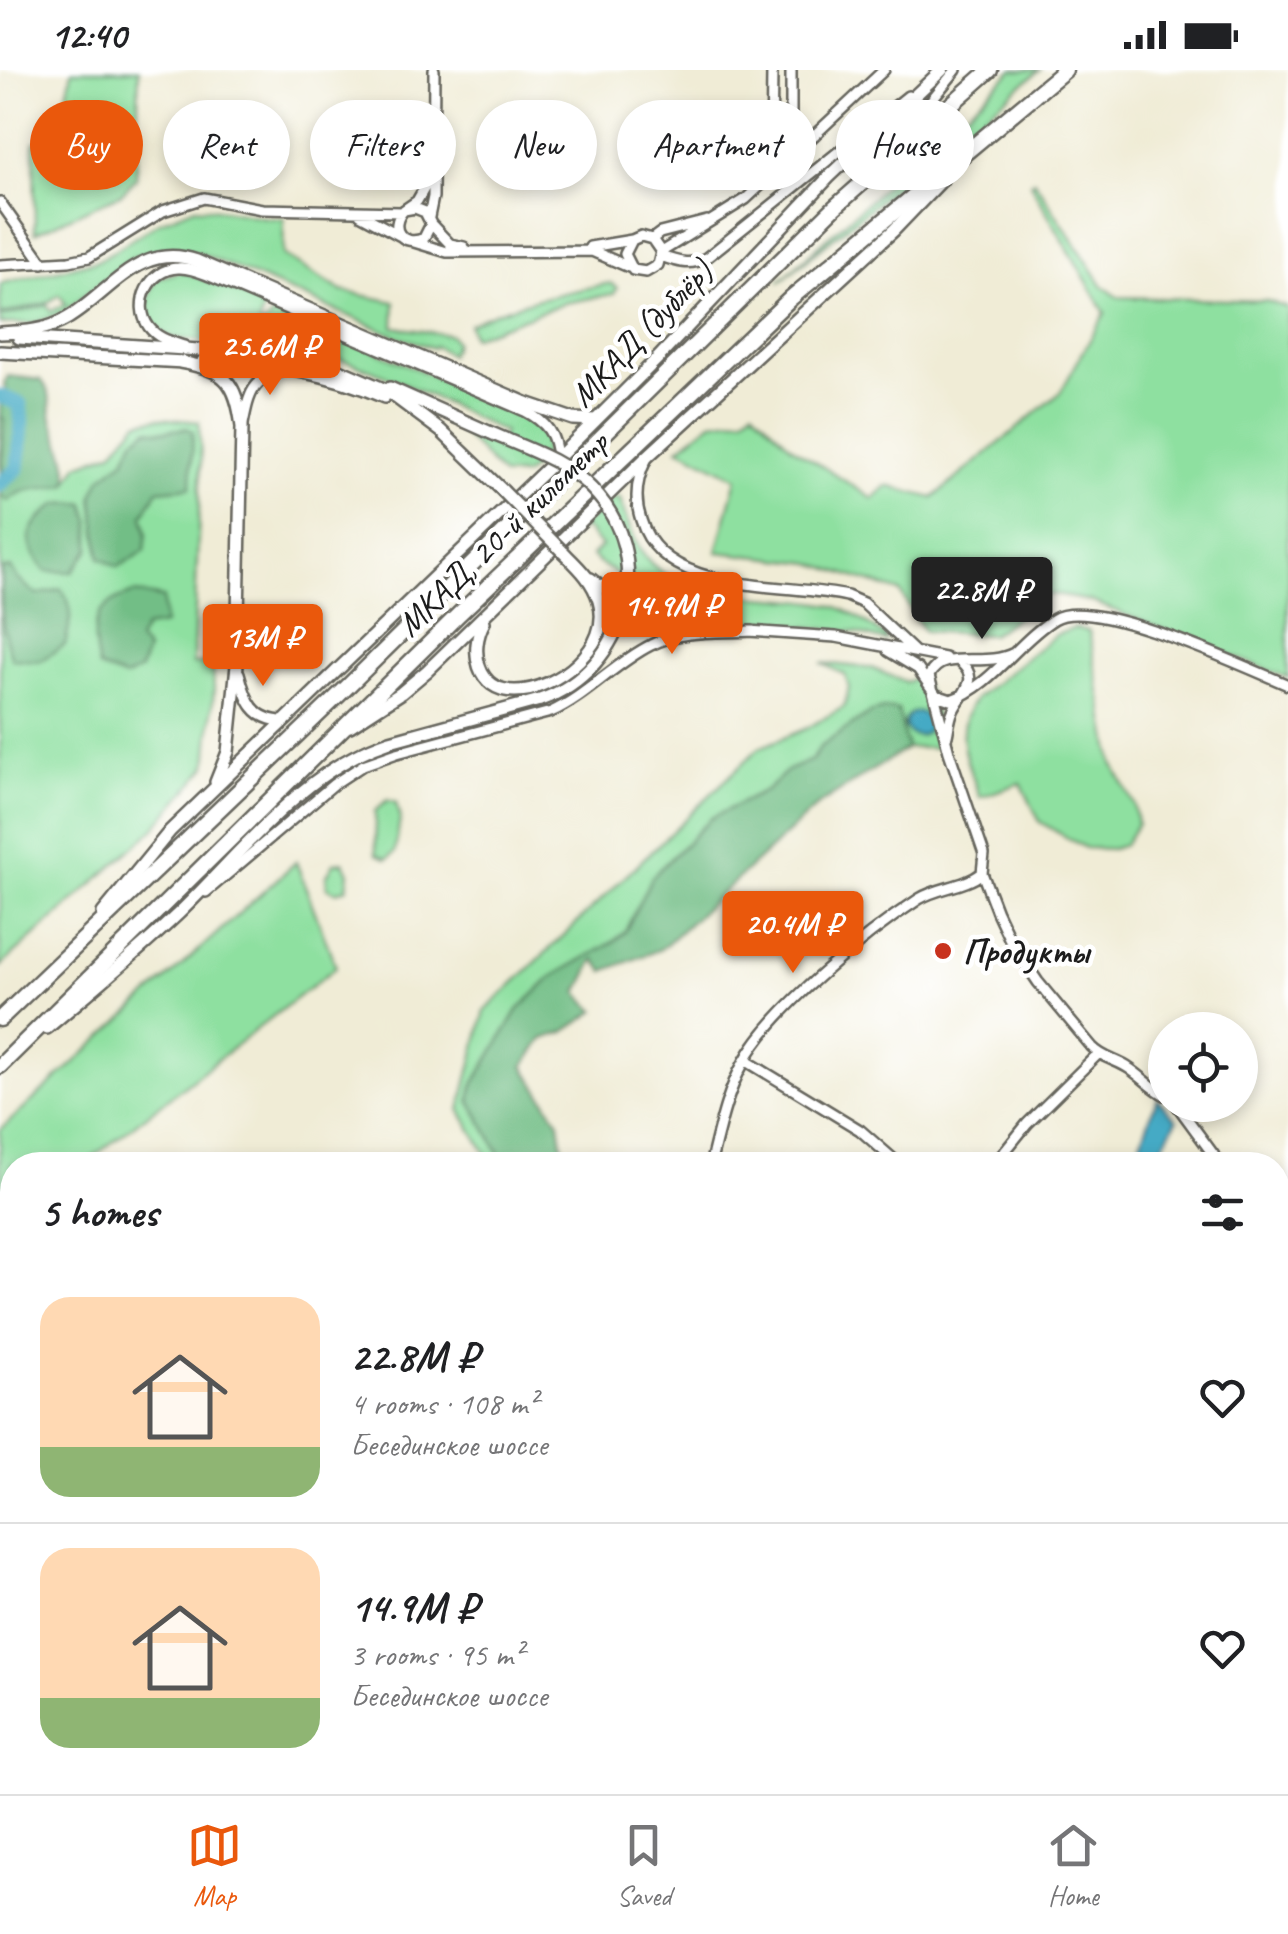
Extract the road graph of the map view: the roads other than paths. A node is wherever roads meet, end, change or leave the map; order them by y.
1 (434, 70) edge
2 (772, 70) edge
3 (791, 70) edge
4 (884, 70) edge
5 (956, 70) edge
6 (990, 70) edge
7 (1065, 70) edge
8 (940, 72) edge
9 (434, 100) edge
10 (791, 100) edge
11 (932, 100) edge
12 (956, 100) edge
13 (816, 133) edge
14 (979, 140) junction
15 (423, 190) edge
16 (432, 190) edge
17 (755, 190) edge
18 (856, 190) edge
19 (746, 198) junction
20 (0, 202) edge
21 (403, 211) junction
22 (353, 212) junction
23 (721, 217) junction
24 (430, 220) junction
25 (399, 235) junction
26 (652, 239) junction
27 (632, 240) junction
28 (414, 242) junction
29 (661, 254) junction
30 (43, 263) junction
31 (0, 265) edge
32 (630, 267) junction
33 (0, 335) edge
34 (196, 350) junction
35 (0, 352) edge
36 (180, 362) junction
37 (299, 369) junction
38 (362, 378) junction
39 (411, 409) junction
40 (596, 420) junction
41 (242, 427) junction
42 (648, 456) junction
43 (557, 458) junction
44 (583, 572) junction
45 (495, 606) junction
46 (753, 631) junction
47 (866, 643) junction
48 (917, 653) junction
49 (1014, 653) junction
50 (954, 659) junction
51 (237, 665) junction
52 (1288, 685) edge
53 (930, 686) junction
54 (966, 693) junction
55 (288, 721) junction
56 (342, 730) junction
57 (946, 744) junction
58 (212, 790) junction
59 (982, 873) junction
60 (177, 916) junction
61 (86, 935) junction
62 (0, 1019) edge
63 (1102, 1056) junction
64 (745, 1060) junction
65 (0, 1067) edge
66 (1148, 1086) edge
67 (1189, 1122) edge
68 (713, 1152) edge
69 (884, 1152) edge
70 (1004, 1152) edge
71 (1211, 1152) edge

1 - 9 street
2 - 19 street
3 - 10 street
4 - 13 street
5 - 11 street
6 - 12 highway, МКАД, 20-й километр
7 - 14 highway, МКАД, 20-й километр
8 - 29 street
8 - 40 main road, МКАД (дублёр)
14 - 42 main road
14 - 56 highway, МКАД, 20-й километр
15 - 21 street
16 - 24 street
17 - 19 street
18 - 61 highway, МКАД, 20-й километр
19 - 23 street
20 - 30 street
21 - 22 street
21 - 24 street
21 - 25 street
22 - 25 street
22 - 30 street
23 - 26 street
23 - 29 street
24 - 27 street
24 - 28 street
25 - 28 street
26 - 27 street
26 - 29 street
27 - 32 street
28 - 32 street
29 - 32 street
30 - 31 street
33 - 34 main road
33 - 40 main road
34 - 38 main road
34 - 43 street
35 - 36 main road
36 - 37 main road
36 - 41 main road
37 - 39 main road
37 - 41 street
38 - 39 main road
38 - 60 main road, bridge
39 - 44 main road, bridge
40 - 43 main road, МКАД (дублёр)
41 - 51 main road
42 - 45 main road
42 - 48 street
43 - 55 main road, МКАД (дублёр)
44 - 45 main road
44 - 46 street
45 - 56 main road
46 - 47 street
46 - 60 street
47 - 48 street
47 - 53 street
48 - 50 street
49 - 50 street
49 - 52 street
49 - 54 street
50 - 53 street
50 - 54 street
51 - 55 street
51 - 58 main road
53 - 54 street
53 - 57 street
54 - 57 street
55 - 58 main road, МКАД (дублёр)
56 - 65 highway, МКАД, 20-й километр
57 - 59 street
58 - 61 main road, МКАД (дублёр)
59 - 63 street
59 - 64 street
60 - 65 main road
61 - 62 highway, МКАД, 20-й километр
63 - 66 street
63 - 70 street
64 - 68 street
64 - 69 street
67 - 71 street

